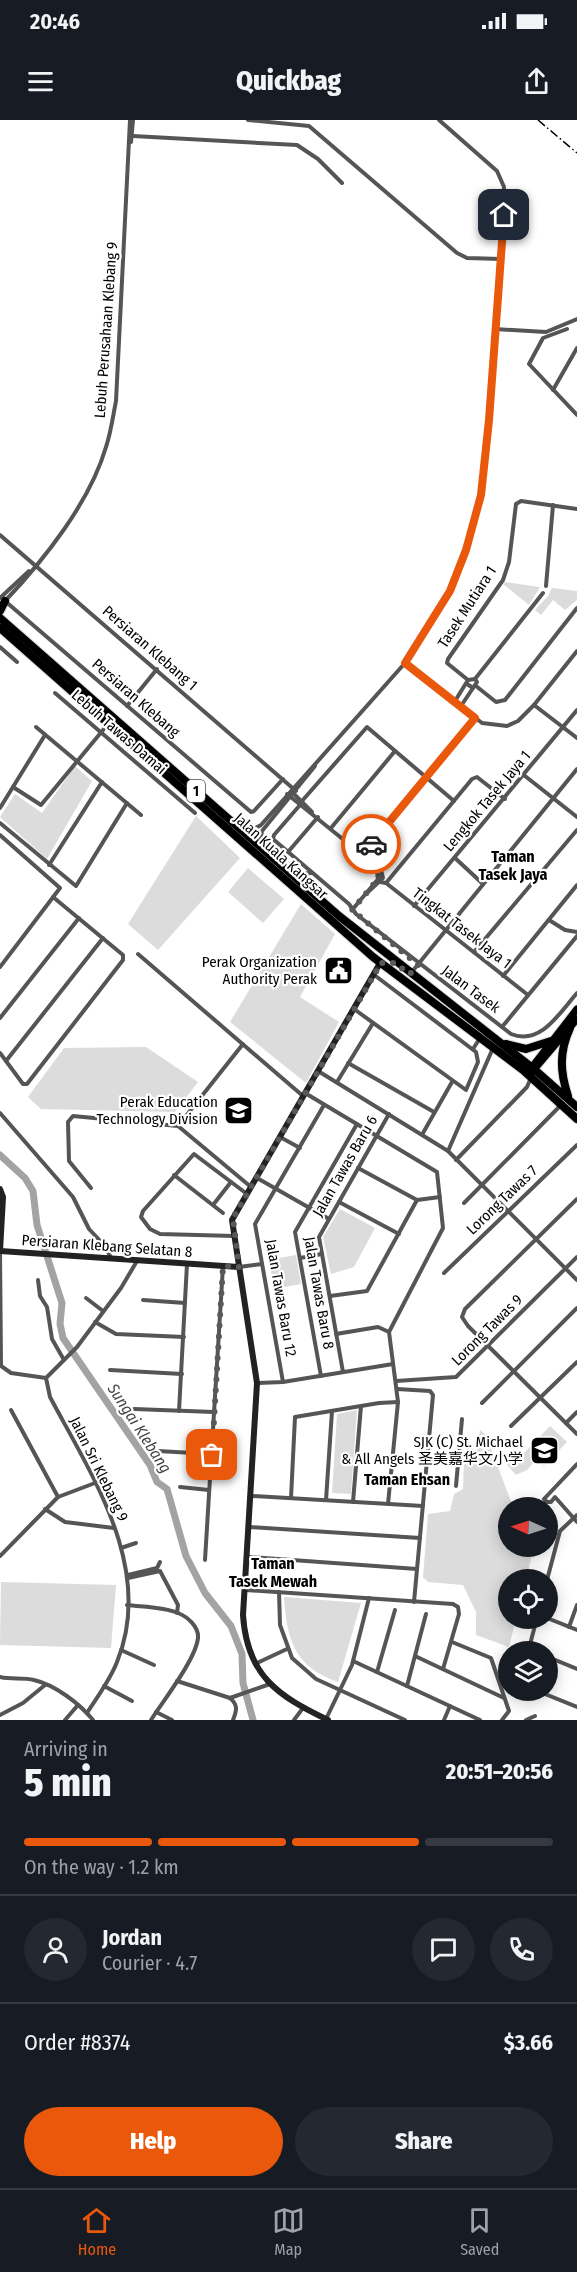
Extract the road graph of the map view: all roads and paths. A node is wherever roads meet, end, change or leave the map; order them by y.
1 (132, 120) edge
2 (248, 120) edge
3 (439, 120) edge
4 (133, 136) junction
5 (131, 142) junction
6 (342, 183) dead end
7 (501, 260) junction
8 (577, 319) edge
9 (495, 329) junction
10 (567, 329) dead end
11 (577, 348) edge
12 (554, 390) junction
13 (577, 415) edge
14 (553, 505) junction
15 (577, 508) edge
16 (0, 535) edge
17 (34, 566) junction
18 (546, 586) dead end
19 (543, 593) dead end
20 (1, 601) edge
21 (577, 608) edge
22 (0, 618) edge
23 (0, 629) edge
24 (0, 647) edge
25 (577, 651) edge
26 (17, 662) dead end
27 (405, 663) junction
28 (157, 669) junction
29 (475, 679) junction
30 (468, 682) junction
31 (475, 687) junction
32 (56, 693) dead end
33 (455, 702) junction
34 (534, 705) junction
35 (127, 706) junction
36 (461, 706) junction
37 (577, 710) edge
38 (475, 718) junction
39 (108, 724) junction
40 (36, 726) dead end
41 (563, 727) junction
42 (101, 733) junction
43 (46, 735) junction
44 (577, 738) edge
45 (395, 751) junction
46 (76, 760) junction
47 (577, 770) edge
48 (525, 776) junction
49 (427, 778) junction
50 (283, 779) junction
51 (102, 782) junction
52 (13, 787) junction
53 (292, 792) junction
54 (553, 798) junction
55 (505, 799) junction
56 (454, 801) junction
57 (126, 803) junction
58 (301, 803) junction
59 (0, 808) edge
60 (195, 813) dead end
61 (141, 815) dead end
62 (225, 816) junction
63 (318, 817) junction
64 (577, 817) edge
65 (0, 823) edge
66 (331, 828) junction
67 (577, 830) edge
68 (0, 835) edge
69 (288, 852) junction
70 (362, 854) junction
71 (274, 858) junction
72 (455, 858) junction
73 (49, 865) junction
74 (312, 873) junction
75 (292, 874) junction
76 (380, 882) junction
77 (386, 883) junction
78 (483, 884) junction
79 (577, 885) edge
80 (368, 892) junction
81 (53, 897) junction
82 (414, 906) junction
83 (354, 912) junction
84 (339, 916) junction
85 (79, 918) junction
86 (549, 920) junction
87 (352, 928) junction
88 (446, 930) junction
89 (577, 934) edge
90 (102, 938) junction
91 (474, 952) junction
92 (138, 954) dead end
93 (381, 963) junction
94 (418, 965) junction
95 (399, 966) junction
96 (0, 967) edge
97 (373, 974) junction
98 (395, 974) junction
99 (410, 974) junction
100 (503, 976) junction
101 (577, 993) edge
102 (528, 995) junction
103 (354, 1008) junction
104 (577, 1009) edge
105 (446, 1013) junction
106 (0, 1018) edge
107 (577, 1019) edge
108 (373, 1023) junction
109 (502, 1027) junction
110 (570, 1028) junction
111 (480, 1038) junction
112 (551, 1041) junction
113 (243, 1044) junction
114 (496, 1045) junction
115 (473, 1049) junction
116 (0, 1053) edge
117 (6, 1061) junction
118 (348, 1063) junction
119 (318, 1071) junction
120 (530, 1071) junction
121 (337, 1082) junction
122 (452, 1082) junction
123 (304, 1095) junction
124 (565, 1100) junction
125 (324, 1105) junction
126 (577, 1107) edge
127 (434, 1112) junction
128 (0, 1113) edge
129 (389, 1113) junction
130 (577, 1119) edge
131 (357, 1124) junction
132 (178, 1126) junction
133 (423, 1133) junction
134 (377, 1135) junction
135 (280, 1137) junction
136 (577, 1145) edge
137 (300, 1148) junction
138 (448, 1151) junction
139 (456, 1160) junction
140 (358, 1168) junction
141 (174, 1175) junction
142 (256, 1178) junction
143 (231, 1182) junction
144 (482, 1186) junction
145 (91, 1188) dead end
146 (276, 1189) junction
147 (0, 1190) edge
148 (249, 1191) junction
149 (440, 1197) junction
150 (577, 1199) edge
151 (417, 1200) junction
152 (339, 1202) junction
153 (464, 1203) dead end
154 (213, 1205) junction
155 (309, 1208) junction
156 (507, 1212) junction
157 (223, 1213) dead end
158 (329, 1219) junction
159 (399, 1234) junction
160 (234, 1236) junction
161 (536, 1240) junction
162 (0, 1242) edge
163 (0, 1251) edge
164 (322, 1254) junction
165 (577, 1257) edge
166 (300, 1258) junction
167 (111, 1259) junction
168 (137, 1260) junction
169 (187, 1263) junction
170 (262, 1264) junction
171 (223, 1266) junction
172 (239, 1267) junction
173 (566, 1268) junction
174 (444, 1273) dead end
175 (38, 1280) dead end
176 (577, 1280) edge
177 (330, 1296) junction
178 (86, 1298) dead end
179 (143, 1300) dead end
180 (185, 1303) junction
181 (577, 1308) edge
182 (103, 1311) junction
183 (96, 1322) junction
184 (389, 1332) junction
185 (336, 1334) junction
186 (184, 1337) junction
187 (487, 1346) junction
188 (66, 1358) junction
189 (577, 1362) edge
190 (393, 1364) junction
191 (110, 1370) dead end
192 (514, 1371) junction
193 (343, 1372) junction
194 (182, 1374) junction
195 (321, 1376) junction
196 (46, 1378) junction
197 (396, 1381) junction
198 (425, 1381) junction
199 (283, 1382) junction
200 (257, 1383) junction
201 (397, 1389) junction
202 (424, 1391) junction
203 (541, 1398) junction
204 (398, 1402) junction
205 (482, 1403) dead end
206 (361, 1406) junction
207 (134, 1409) dead end
208 (11, 1410) dead end
209 (179, 1411) junction
210 (332, 1411) junction
211 (214, 1412) junction
212 (577, 1412) edge
213 (462, 1419) dead end
214 (566, 1423) junction
215 (511, 1426) dead end
216 (577, 1434) edge
217 (158, 1451) dead end
218 (212, 1455) junction
219 (427, 1459) junction
220 (459, 1462) junction
221 (577, 1464) edge
222 (96, 1483) junction
223 (456, 1486) dead end
224 (180, 1487) dead end
225 (209, 1490) junction
226 (252, 1496) junction
227 (58, 1497) junction
228 (291, 1498) junction
229 (326, 1500) junction
230 (353, 1502) junction
231 (388, 1504) junction
232 (423, 1506) junction
233 (45, 1509) junction
234 (576, 1518) edge
235 (250, 1527) junction
236 (114, 1528) junction
237 (420, 1538) junction
238 (136, 1543) dead end
239 (121, 1548) junction
240 (0, 1556) edge
241 (249, 1557) junction
242 (205, 1560) dead end
243 (160, 1562) dead end
244 (417, 1569) junction
245 (550, 1569) edge
246 (128, 1577) junction
247 (246, 1590) junction
248 (279, 1592) junction
249 (369, 1598) junction
250 (414, 1602) junction
251 (127, 1605) junction
252 (577, 1605) edge
253 (395, 1610) dead end
254 (177, 1613) junction
255 (426, 1614) dead end
256 (558, 1622) edge
257 (570, 1627) junction
258 (577, 1630) edge
259 (452, 1642) junction
260 (287, 1649) junction
261 (121, 1650) junction
262 (415, 1656) junction
263 (353, 1661) junction
264 (558, 1662) edge
265 (257, 1663) junction
266 (154, 1665) dead end
267 (443, 1669) junction
268 (577, 1669) edge
269 (377, 1672) junction
270 (0, 1677) edge
271 (498, 1678) edge
272 (177, 1681) junction
273 (270, 1684) junction
274 (46, 1685) junction
275 (104, 1686) junction
276 (407, 1686) junction
277 (340, 1689) junction
278 (498, 1695) edge
279 (230, 1698) junction
280 (558, 1699) edge
281 (132, 1701) dead end
282 (506, 1701) edge
283 (78, 1705) junction
284 (450, 1706) junction
285 (577, 1707) edge
286 (303, 1708) junction
287 (156, 1712) junction
288 (87, 1713) junction
289 (0, 1715) edge
290 (395, 1715) junction
291 (535, 1716) dead end
292 (65, 1720) edge
293 (93, 1720) edge
294 (151, 1720) edge
295 (172, 1720) edge
296 (233, 1720) edge
297 (294, 1720) edge
298 (327, 1720) edge
299 (392, 1720) edge
300 (405, 1720) edge
301 (444, 1720) edge
302 (480, 1720) edge
303 (502, 1720) edge
304 (526, 1720) edge

1 - 4 street, Lebuh Perusahaan Klebang 9
1 - 5 street, Lebuh Perusahaan Klebang 9
2 - 7 street
3 - 7 street
4 - 5 street, Lebuh Perusahaan Klebang 9
4 - 6 street
5 - 17 street, Lebuh Perusahaan Klebang 9
7 - 9 street
8 - 9 street
9 - 27 street
10 - 12 street
11 - 12 street
12 - 13 street
14 - 15 street
14 - 18 street
14 - 30 street, Tasek Mutiara 1
16 - 17 street, Persiaran Klebang 1
17 - 20 street, Lebuh Perusahaan Klebang 9
17 - 28 street, Persiaran Klebang 1
19 - 29 street
20 - 35 street, Persiaran Klebang
21 - 31 street
22 - 62 highway, Jalan Kuala Kangsar / 1
23 - 39 highway, Jalan Kuala Kangsar / 1
24 - 26 street
25 - 34 street
27 - 33 street
27 - 53 street
28 - 35 street
28 - 50 street, Persiaran Klebang 1
29 - 30 street
29 - 31 street
30 - 31 street
30 - 33 street
31 - 36 street
32 - 42 street, Lebuh Tawas Damai
33 - 36 street
34 - 38 street
34 - 41 street
35 - 50 street, Persiaran Klebang
36 - 38 street
37 - 41 street, Lengkok Tasek Jaya 1
38 - 49 street
39 - 42 street
39 - 93 highway, Jalan Kuala Kangsar / 1
40 - 43 street
41 - 44 street
41 - 48 street, Lengkok Tasek Jaya 1
42 - 46 street
42 - 60 street, Lebuh Tawas Damai
43 - 46 street
43 - 52 street
45 - 49 street
45 - 58 street
45 - 66 street
46 - 51 street
46 - 52 street
47 - 54 street
48 - 54 street
48 - 55 street, Lengkok Tasek Jaya 1
49 - 56 street
49 - 70 street
50 - 53 street, Persiaran Klebang 1
51 - 57 street
51 - 73 street
52 - 59 street
53 - 58 street, Persiaran Klebang 1
53 - 62 street
53 - 71 street
54 - 64 street
54 - 78 street
55 - 56 street
55 - 72 street, Lengkok Tasek Jaya 1
56 - 77 street
57 - 61 street
57 - 73 street
58 - 63 street, Persiaran Klebang 1
58 - 69 street, Jalan Tasek
62 - 71 highway, Jalan Kuala Kangsar / 1
63 - 66 street
63 - 69 street
65 - 73 street
66 - 70 street
67 - 91 street
68 - 81 street
69 - 74 street, Jalan Tasek
70 - 76 street
70 - 80 street
71 - 75 highway, Jalan Kuala Kangsar / 1
72 - 78 street
72 - 82 street, Lengkok Tasek Jaya 1
74 - 75 street
74 - 83 street, Jalan Tasek
75 - 84 highway, Jalan Kuala Kangsar / 1
76 - 77 street, Tingkat Tasek Jaya 1
76 - 80 street
77 - 82 street, Tingkat Tasek Jaya 1
78 - 88 street
79 - 86 street
80 - 83 street
81 - 85 street
81 - 96 street
82 - 88 street, Tingkat Tasek Jaya 1
83 - 87 street
83 - 94 street, Jalan Tasek
84 - 87 highway, Jalan Kuala Kangsar / 1
84 - 93 highway
85 - 90 street
85 - 106 street
86 - 89 street
86 - 100 street
87 - 95 highway, Jalan Kuala Kangsar / 1
88 - 91 street, Tingkat Tasek Jaya 1
88 - 94 street
89 - 102 street
90 - 117 street
90 - 117 street
91 - 100 street, Tingkat Tasek Jaya 1
92 - 113 street
93 - 95 highway
93 - 97 street
93 - 98 highway, Jalan Kuala Kangsar / 1
94 - 99 street
94 - 109 street, Jalan Tasek
95 - 99 highway, Jalan Kuala Kangsar / 1
97 - 103 street
97 - 115 street
98 - 99 highway
98 - 105 highway, Jalan Kuala Kangsar / 1
99 - 105 highway
99 - 114 highway, Jalan Kuala Kangsar / 1
100 - 102 street, Tingkat Tasek Jaya 1
101 - 109 street, Jalan Tasek
102 - 109 street
103 - 108 street
103 - 119 street
104 - 112 main road
105 - 111 highway, Jalan Kuala Kangsar / 1
107 - 110 main road
108 - 118 street
108 - 122 street
110 - 120 main road
110 - 124 highway
111 - 114 highway, Jalan Kuala Kangsar / 1
111 - 115 street
112 - 114 highway
112 - 120 main road
113 - 123 street
113 - 132 street
114 - 120 highway, Jalan Kuala Kangsar / 1
114 - 138 street
115 - 122 street
116 - 117 street
118 - 121 street
118 - 127 street
119 - 121 street
119 - 123 street
120 - 124 highway, Jalan Kuala Kangsar
120 - 139 street
121 - 129 street
122 - 127 street
123 - 125 street
123 - 135 street
124 - 126 highway, Jalan Kuala Kangsar
124 - 130 highway, Jalan Kuala Kangsar
124 - 144 street
125 - 131 street
125 - 137 street, Jalan Tawas Baru 12
127 - 133 street
128 - 167 street
129 - 133 street
129 - 134 street, Jalan Tawas Baru 6
131 - 134 street
131 - 155 street, Jalan Tawas Baru 8
132 - 145 street
132 - 148 street
133 - 138 street
134 - 140 street, Jalan Tawas Baru 6
134 - 149 street
135 - 137 street
135 - 142 street
136 - 156 street, Lorong Tawas 7
137 - 146 street, Jalan Tawas Baru 12
138 - 139 street
139 - 144 street
140 - 151 street
140 - 152 street, Jalan Tawas Baru 6
141 - 143 street
141 - 154 street
141 - 160 street
142 - 146 street
142 - 148 street
143 - 148 street
143 - 154 street
144 - 153 street
144 - 156 street
146 - 155 street
146 - 170 street, Jalan Tawas Baru 12
147 - 162 street, Persiaran Klebang Selatan 8
148 - 160 street
149 - 151 street
149 - 184 street
150 - 161 street
151 - 159 street
152 - 158 street, Jalan Tawas Baru 6
152 - 159 street
154 - 157 street
155 - 158 street
155 - 166 street, Jalan Tawas Baru 8
156 - 161 street
156 - 174 street, Lorong Tawas 7
158 - 164 street, Jalan Tawas Baru 6
159 - 177 street
160 - 172 street
161 - 173 street
161 - 187 street
162 - 163 street, Persiaran Klebang Selatan 8
163 - 167 street, Persiaran Klebang Selatan 8
163 - 196 street
164 - 166 street
164 - 177 street, Jalan Tawas Baru 6
165 - 173 street, Lorong Tawas 9
166 - 195 street, Jalan Tawas Baru 8
167 - 168 street, Persiaran Klebang Selatan 8
168 - 169 street, Persiaran Klebang Selatan 8
168 - 182 street
169 - 171 street, Persiaran Klebang Selatan 8
169 - 180 street
170 - 172 street
170 - 199 street, Jalan Tawas Baru 12
171 - 172 street, Persiaran Klebang Selatan 8
171 - 211 street
172 - 200 street
173 - 176 street
173 - 187 street, Lorong Tawas 9
175 - 188 street
177 - 185 street, Jalan Tawas Baru 6
178 - 182 street
179 - 180 street
180 - 186 street
181 - 192 street
182 - 183 street
183 - 186 street
183 - 188 street
184 - 185 street
184 - 190 street
185 - 193 street, Jalan Tawas Baru 6
186 - 194 street
187 - 192 street
187 - 198 street, Lorong Tawas 9
188 - 196 street
189 - 203 street
190 - 193 street
190 - 197 street
191 - 194 street
192 - 203 street
192 - 205 street
193 - 195 street
194 - 209 street
195 - 199 street
196 - 222 street, Jalan Sri Klebang 9
197 - 198 street, Lorong Tawas 9
197 - 201 street
198 - 202 street
199 - 200 street
200 - 226 street
201 - 202 street
201 - 204 street
202 - 219 street
203 - 214 street
203 - 215 street
204 - 206 street
204 - 231 street
206 - 210 street
206 - 230 street
207 - 209 street
208 - 227 street
209 - 211 street
210 - 228 street
210 - 229 street
211 - 218 street
212 - 214 street
213 - 220 street
214 - 216 street
217 - 218 street
218 - 225 street
219 - 220 street
219 - 232 street
220 - 223 street
221 - 234 street
222 - 227 street
222 - 236 street, Jalan Sri Klebang 9
224 - 225 street
225 - 242 street
226 - 228 street
226 - 235 street
227 - 233 street
228 - 229 street
229 - 230 street
230 - 231 street
231 - 232 street
232 - 237 street
233 - 236 street
233 - 240 street
234 - 245 street
235 - 237 street
235 - 241 street
236 - 239 street, Jalan Sri Klebang 9
237 - 244 street
238 - 239 street
239 - 246 street, Jalan Sri Klebang 9
241 - 244 street
241 - 247 street
243 - 246 street
244 - 250 street
246 - 251 street, Jalan Sri Klebang 9
246 - 254 street
247 - 248 street
247 - 265 street
248 - 249 street
248 - 260 street
249 - 250 street
249 - 263 street
250 - 259 street
251 - 254 street
251 - 261 street, Jalan Sri Klebang 9
252 - 257 street
253 - 269 street
254 - 272 street
255 - 262 street
256 - 257 street
257 - 258 street
259 - 267 street
259 - 271 street
260 - 265 street
260 - 277 street
261 - 266 street
261 - 275 street, Jalan Sri Klebang 9
262 - 267 street
262 - 276 street
263 - 269 street
263 - 277 street
264 - 268 street
265 - 273 street
267 - 278 street
269 - 276 street
270 - 274 street
272 - 279 street
272 - 287 street
273 - 279 street
273 - 286 street
274 - 283 street
274 - 289 street
275 - 281 street
275 - 288 street, Jalan Sri Klebang 9
276 - 284 street
277 - 290 street
277 - 298 street
279 - 296 street
280 - 285 street
282 - 303 street
283 - 288 street
283 - 292 street
284 - 301 street
284 - 302 street
286 - 297 street
286 - 298 street
287 - 294 street
287 - 295 street
288 - 293 street
290 - 299 street
290 - 300 street
291 - 304 street

